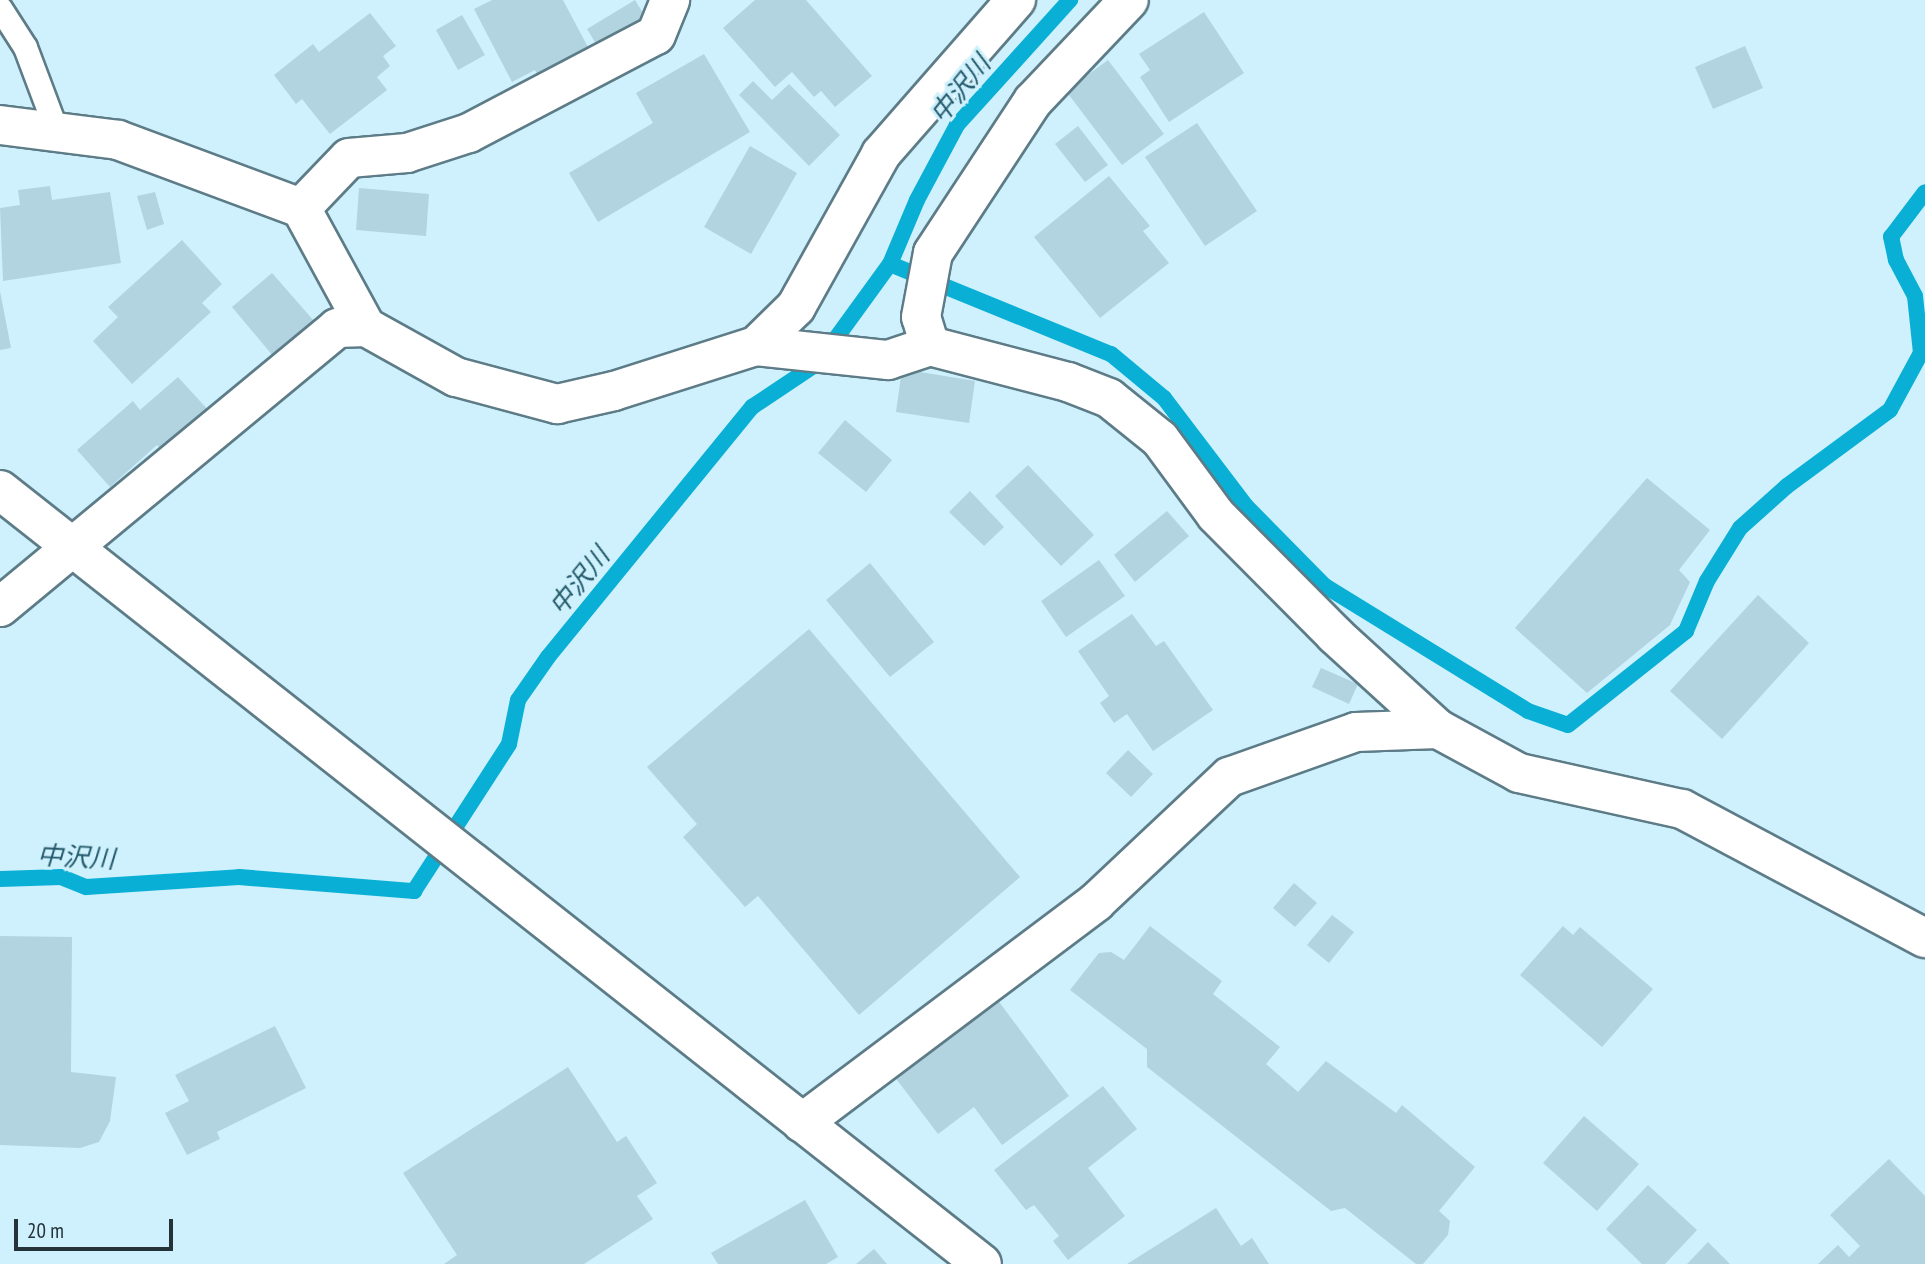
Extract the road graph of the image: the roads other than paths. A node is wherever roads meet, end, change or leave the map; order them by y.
1 (670, 0) edge
2 (1016, 0) edge
3 (1129, 0) edge
4 (0, 8) edge
5 (0, 125) edge
6 (57, 132) junction
7 (301, 208) junction
8 (366, 327) junction
9 (930, 345) junction
10 (757, 346) junction
11 (0, 490) edge
12 (74, 549) junction
13 (0, 607) edge
14 (1438, 729) junction
15 (1925, 938) edge
16 (802, 1123) junction
17 (982, 1264) edge

1 - 7 street
2 - 10 street
3 - 9 street
4 - 6 lane
5 - 6 street
6 - 7 street
7 - 8 street
8 - 10 street
8 - 12 street
9 - 10 street
9 - 14 street
11 - 12 street
12 - 13 street
12 - 16 street
14 - 15 street
14 - 16 street
16 - 17 street

